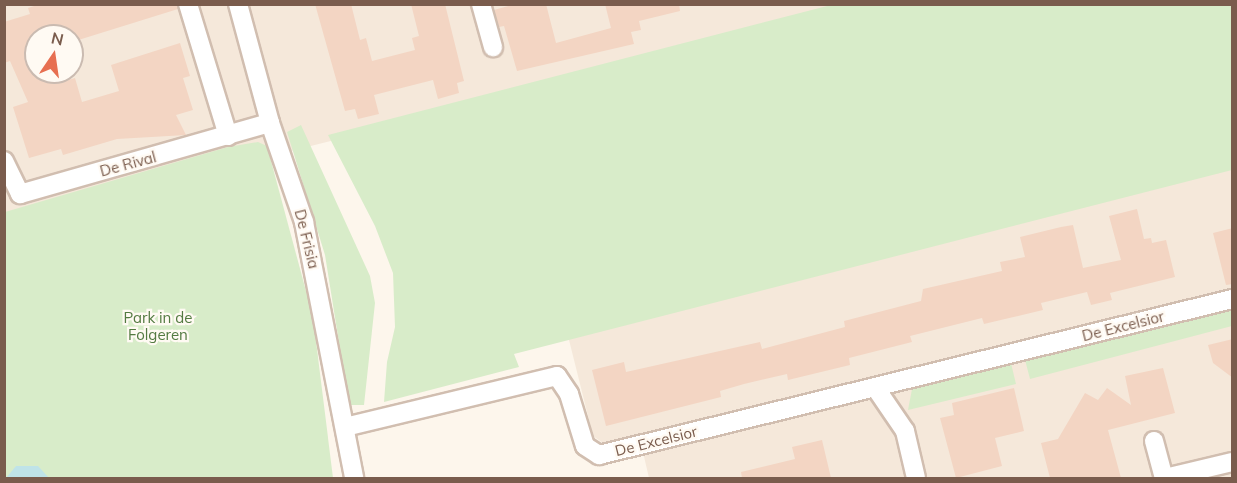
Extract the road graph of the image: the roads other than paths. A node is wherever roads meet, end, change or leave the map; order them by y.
1 (188, 4) edge
2 (238, 4) edge
3 (481, 4) edge
4 (493, 47) dead end
5 (270, 123) junction
6 (228, 136) junction
7 (4, 161) edge
8 (1233, 299) edge
9 (875, 387) junction
10 (345, 428) junction
11 (1154, 441) dead end
12 (1233, 462) edge
13 (354, 478) edge
14 (916, 478) edge
15 (1164, 478) edge

1 - 6 street
2 - 5 street, De Frisia
3 - 4 street
5 - 6 street, De Rival
5 - 10 street, De Frisia
6 - 7 street, De Rival
8 - 9 street, De Excelsior
9 - 10 street, De Excelsior
9 - 14 street
10 - 13 street, De Frisia
11 - 15 street
12 - 15 street

